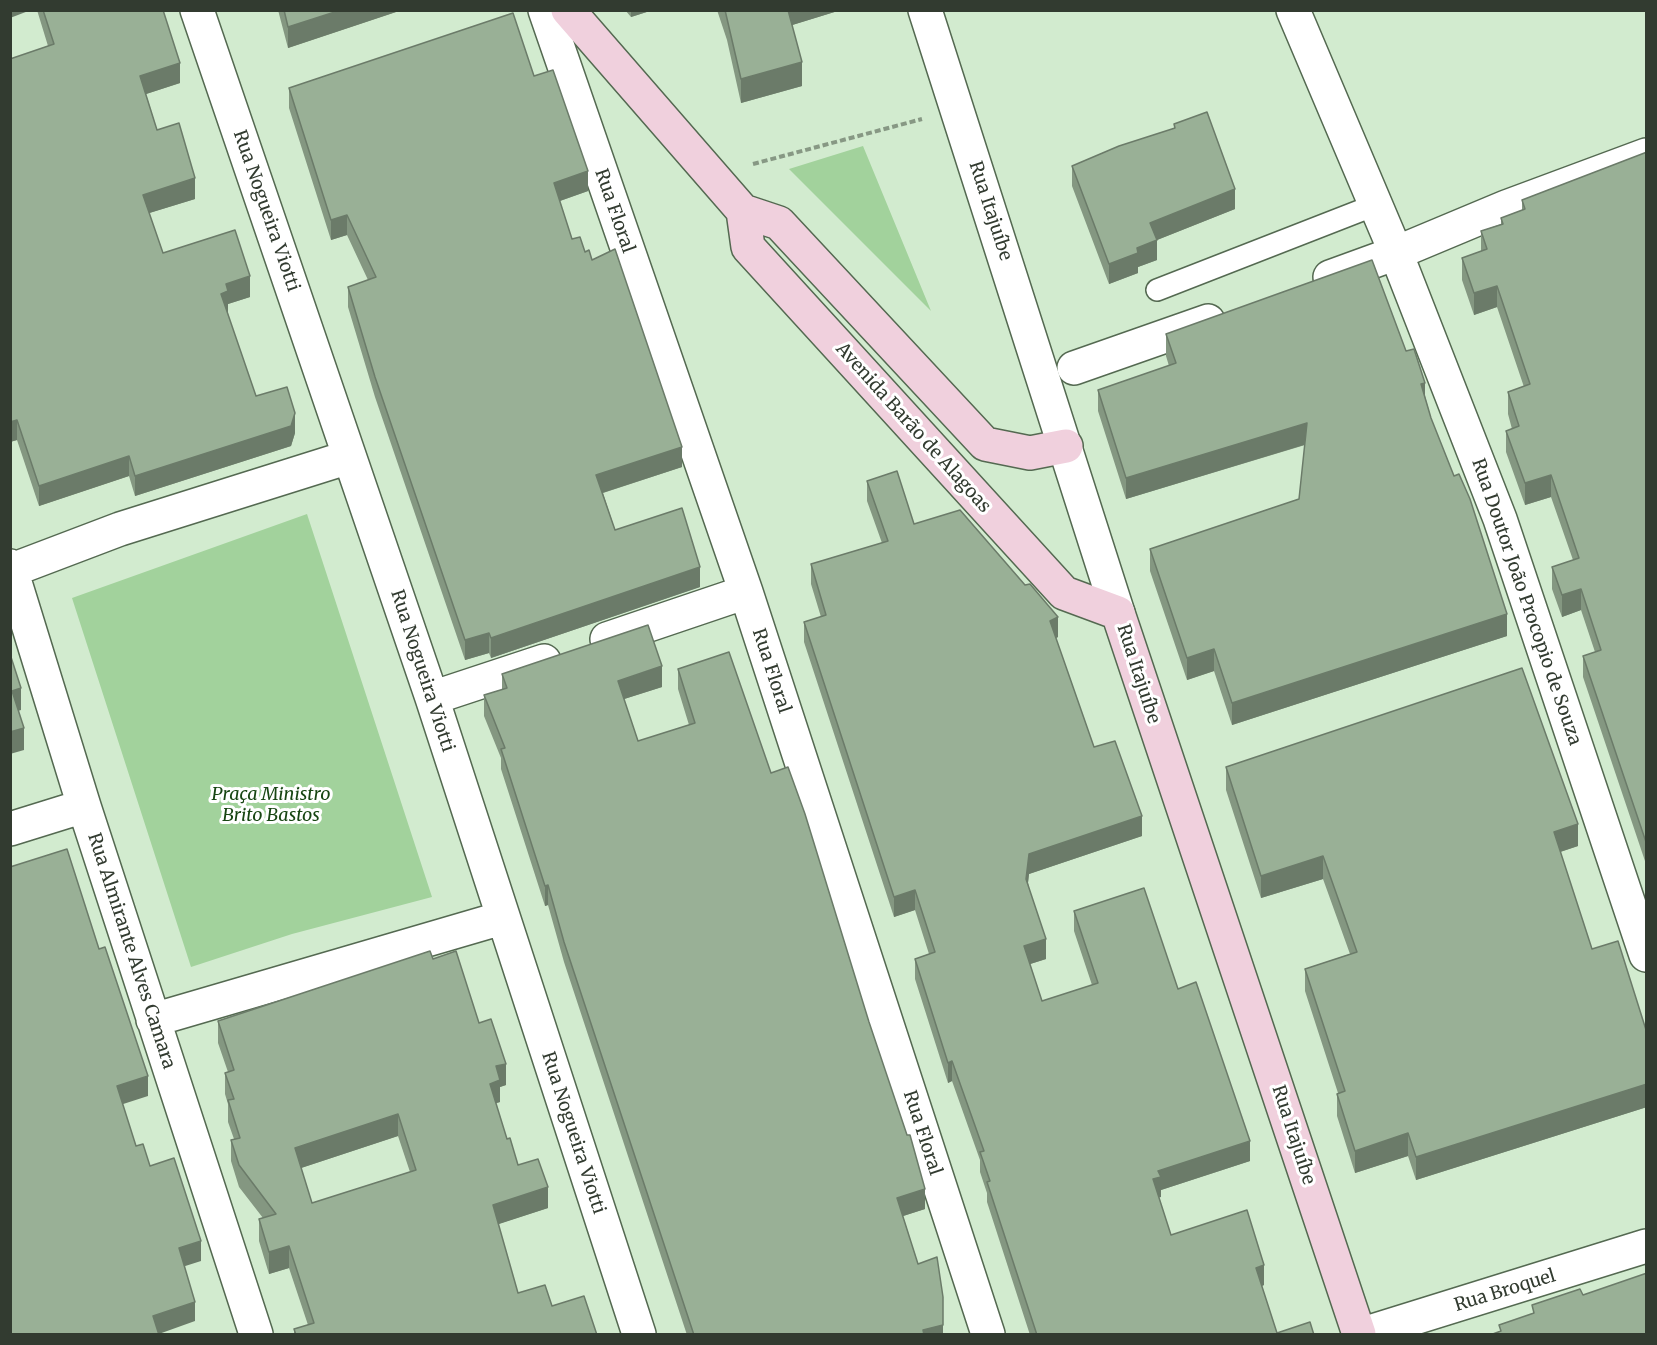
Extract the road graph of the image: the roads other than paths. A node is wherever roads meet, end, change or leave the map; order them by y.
1 (197, 10) edge
2 (545, 10) edge
3 (568, 10) edge
4 (925, 10) edge
5 (1293, 10) edge
6 (1647, 155) edge
7 (1375, 205) junction
8 (742, 211) junction
9 (1396, 253) junction
10 (1302, 287) edge
11 (1157, 290) dead end
12 (1239, 310) edge
13 (1074, 368) dead end
14 (1066, 446) junction
15 (349, 457) junction
16 (11, 568) edge
17 (746, 592) junction
18 (1118, 613) junction
19 (432, 699) junction
20 (84, 806) junction
21 (10, 829) edge
22 (502, 918) junction
23 (1647, 955) edge
24 (153, 1020) junction
25 (1647, 1246) edge
26 (256, 1335) edge
27 (639, 1335) edge
28 (988, 1335) edge
29 (1361, 1335) edge

1 - 15 street, Rua Nogueira Viotti
2 - 17 street, Rua Floral
3 - 8 main road
4 - 14 street, Rua Itajuíbe
5 - 7 street, Rua Doutor João Procopio de Souza
6 - 9 street
7 - 9 street, Rua Doutor João Procopio de Souza
7 - 11 lane
8 - 14 main road
8 - 18 main road, Avenida Barão de Alagoas
9 - 10 street
9 - 23 street, Rua Doutor João Procopio de Souza
12 - 13 street
14 - 18 street, Rua Itajuíbe
15 - 16 street
15 - 19 street, Rua Nogueira Viotti
16 - 20 street, Rua Almirante Alves Camara
17 - 19 street
17 - 28 street, Rua Floral
18 - 29 main road, Rua Itajuíbe
19 - 22 street, Rua Nogueira Viotti
20 - 21 street
20 - 24 street, Rua Almirante Alves Camara
22 - 24 street
22 - 27 street, Rua Nogueira Viotti
24 - 26 street, Rua Almirante Alves Camara
25 - 29 street, Rua Broquel

